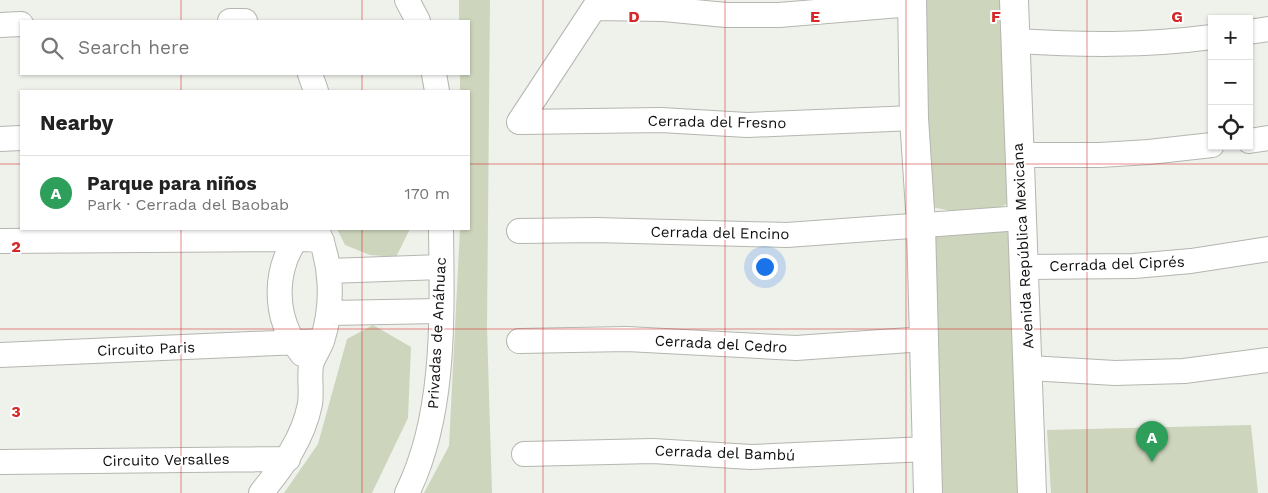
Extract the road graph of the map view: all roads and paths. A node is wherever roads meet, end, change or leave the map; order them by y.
1 (407, 0) edge
2 (1014, 0) edge
3 (912, 2) edge
4 (417, 20) edge
5 (20, 24) edge
6 (0, 25) edge
7 (1268, 29) edge
8 (1253, 31) edge
9 (1208, 37) edge
10 (1015, 41) junction
11 (310, 75) edge
12 (434, 75) edge
13 (316, 90) edge
14 (436, 90) edge
15 (914, 118) junction
16 (20, 138) edge
17 (1268, 138) edge
18 (0, 139) edge
19 (1253, 140) edge
20 (1208, 145) edge
21 (1019, 154) junction
22 (1022, 218) junction
23 (921, 225) junction
24 (441, 230) edge
25 (519, 231) dead end
26 (310, 234) edge
27 (0, 241) edge
28 (1268, 248) edge
29 (441, 267) junction
30 (1025, 267) junction
31 (329, 272) junction
32 (440, 311) junction
33 (329, 313) junction
34 (924, 339) junction
35 (322, 341) junction
36 (519, 341) dead end
37 (293, 343) junction
38 (0, 355) edge
39 (1268, 360) edge
40 (311, 365) junction
41 (1029, 368) junction
42 (927, 450) junction
43 (524, 454) dead end
44 (288, 459) junction
45 (0, 462) edge
46 (261, 493) edge
47 (407, 493) edge
48 (928, 493) edge
49 (1032, 493) edge

1 - 4 street
2 - 10 main road, Avenida República Mexicana
3 - 15 main road
3 - 15 street, Cerrada del Fresno
5 - 6 street
7 - 8 street
9 - 10 street
10 - 21 main road, Avenida República Mexicana
11 - 13 street
12 - 14 street
15 - 23 main road
16 - 18 street
17 - 19 street
20 - 21 street
21 - 22 main road, Avenida República Mexicana
22 - 23 street, Cerrada del Encino
22 - 30 main road, Avenida República Mexicana
23 - 25 street, Cerrada del Encino
23 - 34 main road
24 - 29 street, Privadas de Anáhuac
26 - 27 street
26 - 31 street
26 - 37 street
28 - 30 street, Cerrada del Ciprés
29 - 31 street
29 - 32 street, Privadas de Anáhuac
30 - 41 main road, Avenida República Mexicana
31 - 33 street
32 - 33 street
32 - 47 street, Privadas de Anáhuac
33 - 35 street
34 - 36 street, Cerrada del Cedro
34 - 42 main road
35 - 37 street, Circuito Paris
35 - 40 street
37 - 38 street, Circuito Paris
37 - 40 street
39 - 41 street
40 - 44 street
41 - 49 main road, Avenida República Mexicana
42 - 43 street, Cerrada del Bambú
42 - 48 main road
44 - 45 street, Circuito Versalles
44 - 46 street

